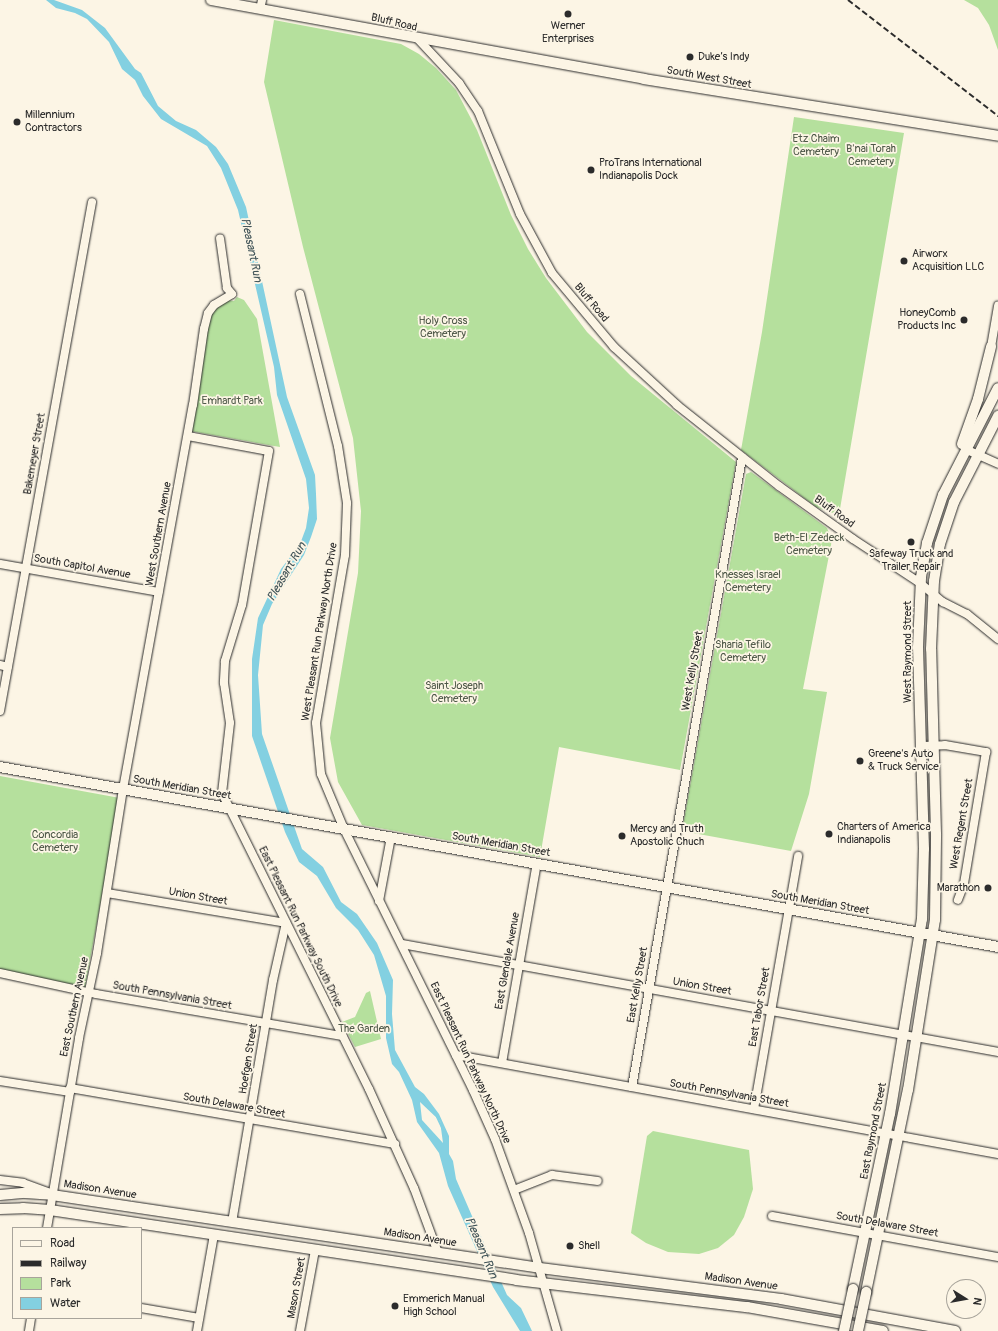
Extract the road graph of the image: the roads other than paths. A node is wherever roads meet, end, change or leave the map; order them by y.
1 (211, 0) edge
2 (261, 5) edge
3 (417, 38) junction
4 (998, 136) edge
5 (92, 202) dead end
6 (220, 238) dead end
7 (300, 294) dead end
8 (998, 306) edge
9 (991, 347) joint
10 (998, 388) edge
11 (998, 416) edge
12 (188, 436) junction
13 (965, 449) junction
14 (976, 455) junction
15 (742, 458) junction
16 (998, 464) edge
17 (953, 472) junction
18 (0, 564) edge
19 (26, 568) junction
20 (920, 583) junction
21 (159, 592) junction
22 (933, 592) junction
23 (998, 639) edge
24 (4, 666) edge
25 (0, 711) edge
26 (921, 746) junction
27 (934, 746) junction
28 (0, 767) edge
29 (123, 789) junction
30 (229, 808) junction
31 (344, 829) junction
32 (391, 837) junction
33 (798, 856) dead end
34 (537, 863) junction
35 (667, 887) junction
36 (107, 893) junction
37 (958, 900) dead end
38 (379, 901) junction
39 (788, 909) junction
40 (286, 923) junction
41 (920, 933) junction
42 (933, 936) junction
43 (402, 944) junction
44 (998, 947) edge
45 (519, 966) junction
46 (0, 973) edge
47 (649, 989) junction
48 (88, 991) junction
49 (771, 1011) junction
50 (266, 1024) junction
51 (904, 1035) junction
52 (342, 1036) junction
53 (917, 1037) junction
54 (998, 1052) edge
55 (456, 1055) junction
56 (502, 1063) junction
57 (0, 1081) edge
58 (632, 1087) junction
59 (70, 1090) junction
60 (754, 1109) junction
61 (250, 1121) junction
62 (886, 1134) junction
63 (899, 1136) junction
64 (395, 1144) junction
65 (998, 1154) edge
66 (0, 1180) edge
67 (598, 1181) dead end
68 (514, 1190) junction
69 (0, 1195) edge
70 (52, 1195) junction
71 (0, 1209) edge
72 (50, 1210) junction
73 (772, 1216) dead end
74 (232, 1222) junction
75 (47, 1227) edge
76 (866, 1232) junction
77 (214, 1235) junction
78 (878, 1235) junction
79 (315, 1250) junction
80 (438, 1253) junction
81 (998, 1257) edge
82 (540, 1268) junction
83 (544, 1282) junction
84 (142, 1308) edge
85 (199, 1318) junction
86 (31, 1319) edge
87 (29, 1331) edge
88 (197, 1331) edge
89 (300, 1331) edge
90 (557, 1331) edge
91 (844, 1331) edge
92 (858, 1331) edge
93 (883, 1331) edge
94 (955, 1331) edge

1 - 2 main road, Bluff Road
2 - 3 main road, Bluff Road
3 - 4 main road, South West Street
3 - 15 street, Bluff Road
5 - 19 street, Bakemeyer Street
6 - 12 street, West Southern Avenue
7 - 31 street, West Pleasant Run Parkway North Drive
8 - 9 street
9 - 17 main road
10 - 13 main road, West Raymond Street
11 - 14 main road, West Raymond Street
12 - 21 street, West Southern Avenue
12 - 30 street, East Pleasant Run Parkway South Drive
13 - 14 street
13 - 17 main road, West Raymond Street
14 - 16 street
14 - 22 main road, West Raymond Street
15 - 20 street, Bluff Road
15 - 35 street, West Kelly Street
17 - 20 main road, West Raymond Street
18 - 19 street, South Capitol Avenue
19 - 21 street, South Capitol Avenue
19 - 24 street, Bakemeyer Street
20 - 22 street, Bluff Road
20 - 26 main road, West Raymond Street
21 - 29 street, West Southern Avenue
22 - 23 street, Bluff Road
22 - 27 main road, West Raymond Street
24 - 25 street, Bakemeyer Street
26 - 27 street
26 - 41 main road, West Raymond Street
27 - 37 street, West Regent Street
27 - 42 main road, West Raymond Street
28 - 29 main road, South Meridian Street
29 - 30 main road, South Meridian Street
29 - 36 street, East Southern Avenue
30 - 31 main road, South Meridian Street
30 - 40 street, East Pleasant Run Parkway South Drive
31 - 32 main road, South Meridian Street
31 - 38 street, East Pleasant Run Parkway North Drive
32 - 34 main road, South Meridian Street
32 - 38 street
33 - 39 street, East Tabor Street
34 - 35 main road, South Meridian Street
34 - 45 street, East Glendale Avenue
35 - 39 main road, South Meridian Street
35 - 47 street, East Kelly Street
36 - 40 street, Union Street
36 - 48 street, East Southern Avenue
38 - 43 street, East Pleasant Run Parkway North Drive
39 - 41 main road, South Meridian Street
39 - 49 street, East Tabor Street
40 - 50 street, Hoefgen Street
40 - 52 street, East Pleasant Run Parkway South Drive
41 - 42 main road, South Meridian Street
41 - 51 main road, East Raymond Street
42 - 44 main road, South Meridian Street
42 - 53 main road
43 - 45 street, Union Street
43 - 55 street, East Pleasant Run Parkway North Drive
45 - 47 street, Union Street
45 - 56 street, East Glendale Avenue
46 - 48 street, South Pennsylvania Street
47 - 49 street, Union Street
47 - 58 street, East Kelly Street
48 - 50 street, South Pennsylvania Street
48 - 59 street, East Southern Avenue
49 - 51 street, Union Street
49 - 60 street, East Tabor Street
50 - 52 street, South Pennsylvania Street
50 - 61 street, Hoefgen Street
51 - 53 street, Union Street
51 - 62 main road, East Raymond Street
52 - 64 street, East Pleasant Run Parkway South Drive
53 - 54 street, Union Street
53 - 63 main road
55 - 56 street, South Pennsylvania Street
55 - 68 street, East Pleasant Run Parkway North Drive
56 - 58 street, South Pennsylvania Street
57 - 59 street, South Delaware Street
58 - 60 street, South Pennsylvania Street
59 - 61 street, South Delaware Street
59 - 70 street, East Southern Avenue
60 - 62 street, South Pennsylvania Street
61 - 64 street, South Delaware Street
61 - 74 street, Hoefgen Street
62 - 63 street, South Pennsylvania Street
62 - 76 main road, East Raymond Street
63 - 65 street, South Pennsylvania Street
63 - 78 main road
64 - 80 street, East Pleasant Run Parkway South Drive
66 - 70 street
67 - 68 street
68 - 82 street, East Pleasant Run Parkway North Drive
69 - 70 main road, Madison Avenue
70 - 72 street, East Southern Avenue
70 - 74 main road, Madison Avenue
71 - 72 main road
72 - 75 street, East Southern Avenue
72 - 77 main road
73 - 76 street, South Delaware Street
74 - 80 main road, Madison Avenue
76 - 78 street, South Delaware Street
76 - 91 main road, East Raymond Street, bridge
77 - 79 main road
77 - 85 street
78 - 81 street, South Delaware Street
78 - 92 main road, bridge
79 - 83 main road
79 - 89 street, Mason Street
80 - 82 main road, Madison Avenue
82 - 83 street, East Pleasant Run Parkway North Drive
82 - 94 main road, Madison Avenue
83 - 90 street, East Pleasant Run Parkway North Drive
83 - 93 main road
84 - 85 street
85 - 88 street
86 - 87 street

